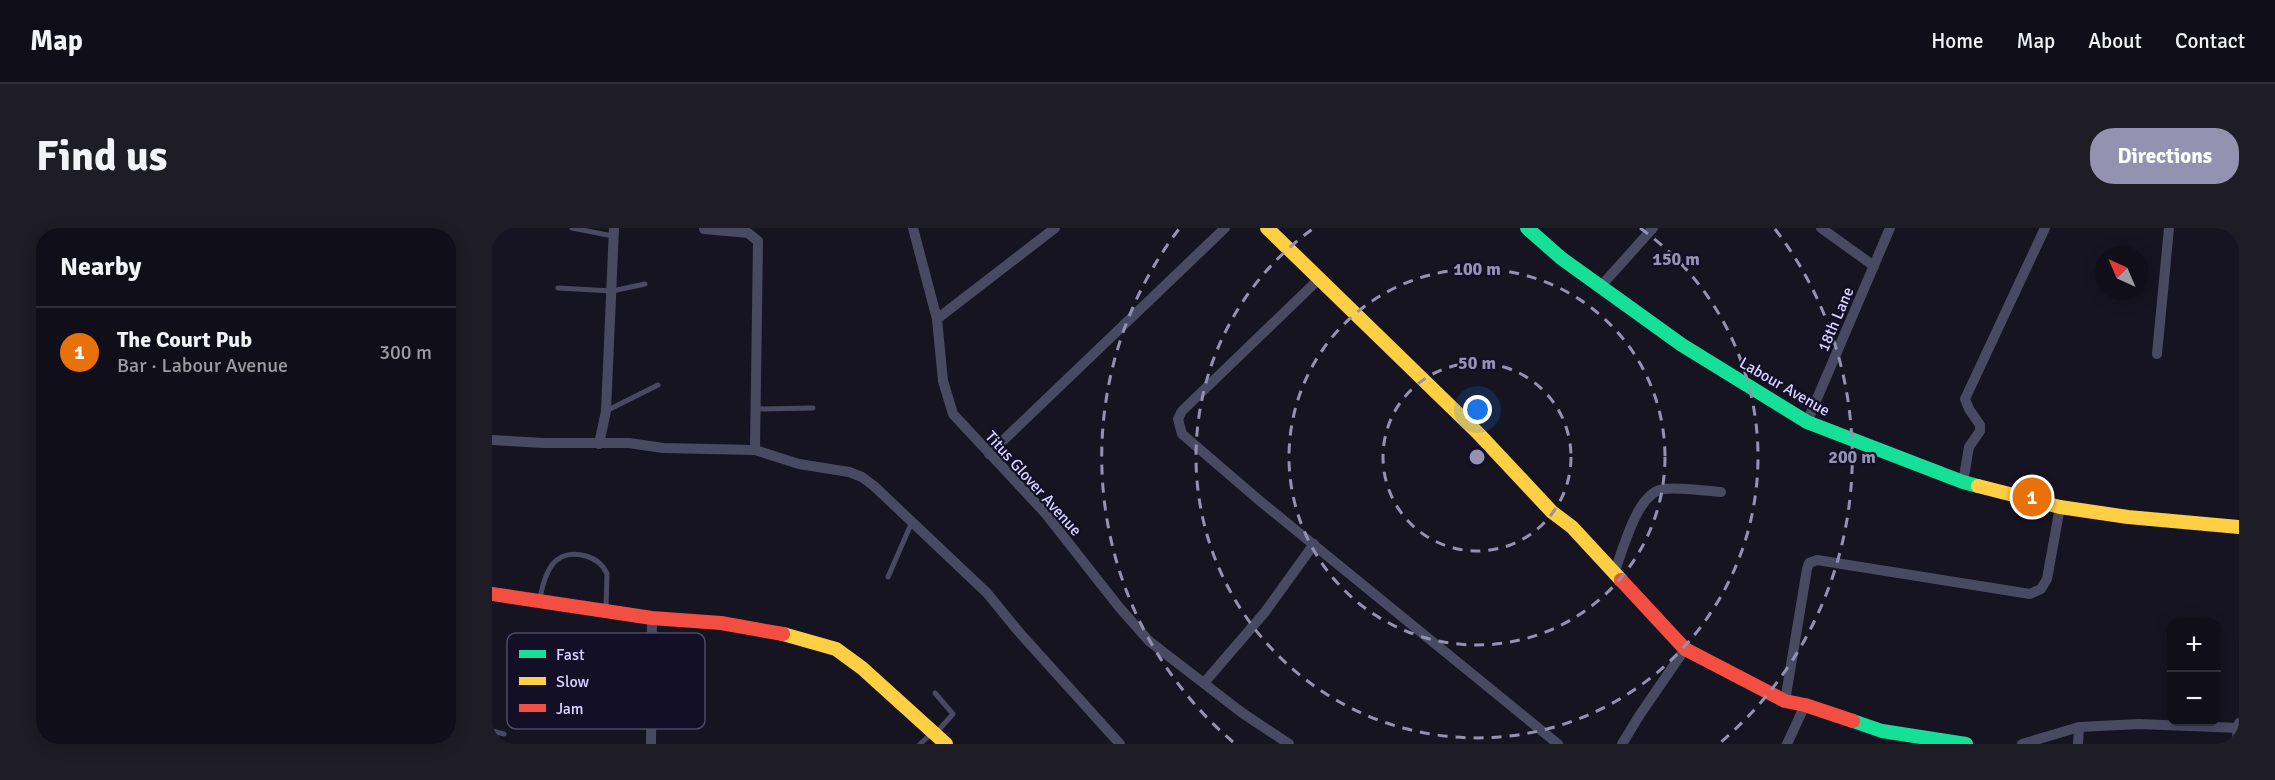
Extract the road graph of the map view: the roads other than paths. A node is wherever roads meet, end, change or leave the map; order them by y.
1 (572, 228) edge
2 (913, 228) edge
3 (1055, 228) edge
4 (1225, 228) edge
5 (1268, 228) edge
6 (1527, 228) edge
7 (1653, 228) edge
8 (1821, 228) edge
9 (1890, 228) edge
10 (2045, 228) edge
11 (2169, 228) edge
12 (704, 229) edge
13 (614, 232) edge
14 (1874, 266) junction
15 (1320, 278) junction
16 (645, 284) dead end
17 (1601, 286) junction
18 (558, 288) dead end
19 (612, 291) junction
20 (937, 319) junction
21 (2157, 354) dead end
22 (658, 385) dead end
23 (813, 408) dead end
24 (756, 409) junction
25 (606, 411) junction
26 (1807, 422) junction
27 (492, 440) edge
28 (599, 444) junction
29 (755, 450) junction
30 (989, 454) junction
31 (1963, 482) junction
32 (1721, 492) dead end
33 (2060, 507) junction
34 (912, 522) junction
35 (2239, 527) edge
36 (1314, 544) junction
37 (1614, 573) junction
38 (888, 577) dead end
39 (492, 594) edge
40 (539, 603) junction
41 (606, 612) junction
42 (652, 618) junction
43 (652, 633) edge
44 (1685, 650) junction
45 (1204, 683) junction
46 (935, 693) dead end
47 (1785, 701) junction
48 (1805, 705) junction
49 (2239, 723) edge
50 (2079, 727) junction
51 (2238, 728) edge
52 (651, 729) edge
53 (492, 731) edge
54 (504, 734) dead end
55 (938, 737) edge
56 (1941, 743) edge
57 (2237, 743) edge
58 (651, 744) edge
59 (920, 744) edge
60 (1120, 744) edge
61 (1289, 744) edge
62 (1558, 744) edge
63 (1622, 744) edge
64 (1787, 744) edge
65 (1966, 744) edge
66 (2022, 744) edge
67 (2078, 744) edge

1 - 13 lane
2 - 20 street, Titus Glover Avenue
3 - 20 street
4 - 30 street
5 - 15 street
6 - 17 street, Labour Avenue
7 - 17 street
8 - 14 street
9 - 14 street, 18th Lane
10 - 31 street
11 - 21 street
12 - 24 street
13 - 19 street
14 - 26 street, 18th Lane
15 - 36 street
15 - 37 street
16 - 19 lane
17 - 26 street, Labour Avenue
18 - 19 lane
19 - 25 street
20 - 30 street, Titus Glover Avenue
22 - 25 lane
23 - 24 lane
24 - 29 street
25 - 28 street
26 - 31 street, Labour Avenue
27 - 28 street
28 - 29 street
29 - 34 street
30 - 45 street, Titus Glover Avenue
31 - 33 street, Labour Avenue
32 - 37 street
33 - 35 street, Labour Avenue
33 - 47 street
34 - 38 lane
34 - 60 street
36 - 45 street
36 - 62 street
37 - 44 street
39 - 40 street
40 - 41 street
40 - 41 lane
41 - 42 street
42 - 43 street
42 - 55 street
44 - 47 street
44 - 63 street
45 - 61 street, Titus Glover Avenue
46 - 55 lane
47 - 48 street
48 - 56 street
48 - 64 street
49 - 51 street
50 - 51 street
50 - 66 street
50 - 67 street
51 - 57 street
52 - 58 street
53 - 54 lane
55 - 59 lane
56 - 65 street

